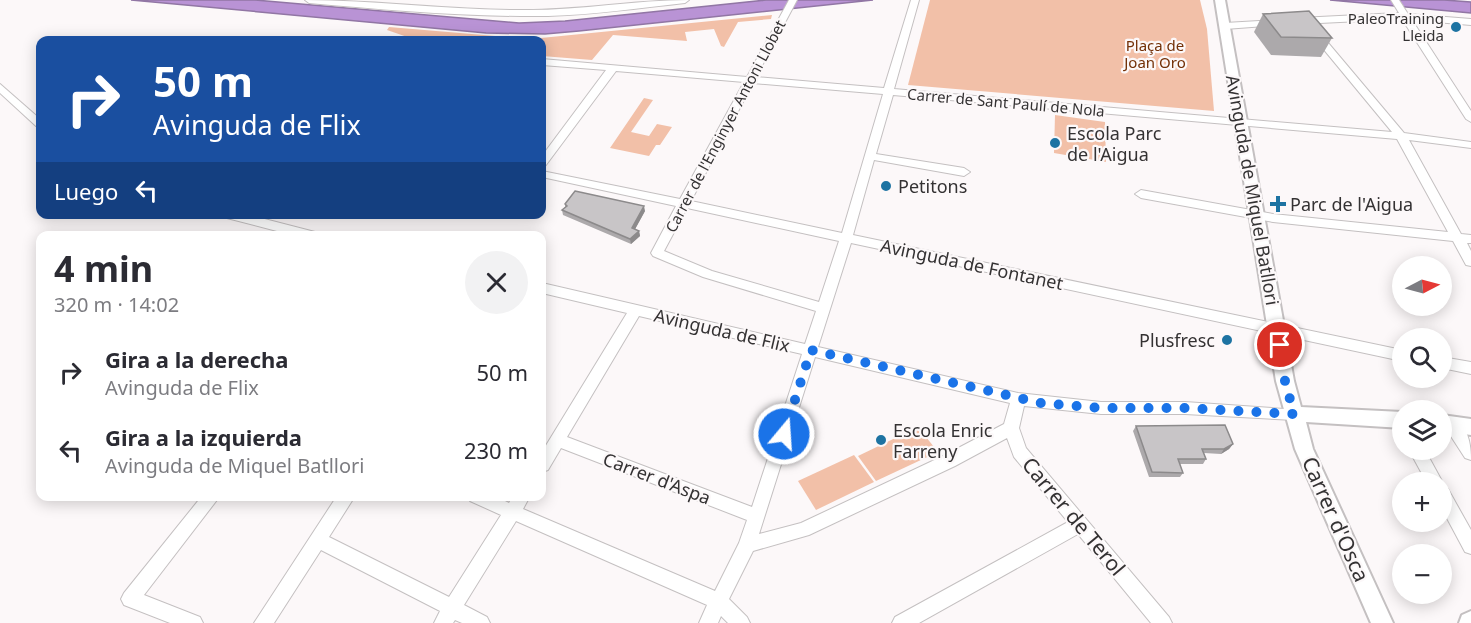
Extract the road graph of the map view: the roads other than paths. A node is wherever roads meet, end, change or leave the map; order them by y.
1 (309, 0) edge
2 (580, 0) edge
3 (685, 0) edge
4 (793, 0) edge
5 (915, 0) edge
6 (1220, 0) edge
7 (1397, 3) edge
8 (599, 9) junction
9 (552, 13) junction
10 (1405, 16) junction
11 (1305, 21) junction
12 (1470, 23) edge
13 (1226, 26) junction
14 (546, 62) edge
15 (613, 68) junction
16 (748, 81) junction
17 (0, 87) edge
18 (890, 92) junction
19 (1471, 119) edge
20 (36, 120) edge
21 (1242, 123) junction
22 (1401, 136) junction
23 (1471, 145) edge
24 (870, 156) junction
25 (546, 158) edge
26 (964, 172) dead end
27 (546, 175) edge
28 (1141, 194) dead end
29 (684, 203) junction
30 (1258, 215) junction
31 (247, 219) edge
32 (295, 231) edge
33 (846, 236) junction
34 (1457, 237) junction
35 (1471, 239) edge
36 (1471, 262) edge
37 (546, 289) edge
38 (824, 308) junction
39 (636, 310) junction
40 (1277, 330) junction
41 (811, 350) junction
42 (1392, 353) edge
43 (1452, 365) edge
44 (1471, 368) edge
45 (1018, 399) junction
46 (1294, 414) junction
47 (1392, 420) edge
48 (1452, 425) edge
49 (1471, 427) edge
50 (1011, 429) junction
51 (1452, 431) edge
52 (557, 440) junction
53 (1471, 453) edge
54 (546, 458) edge
55 (208, 501) edge
56 (344, 501) edge
57 (488, 501) edge
58 (519, 501) edge
59 (513, 512) junction
60 (1452, 512) edge
61 (757, 516) junction
62 (1080, 524) junction
63 (318, 540) junction
64 (747, 545) junction
65 (1471, 546) edge
66 (718, 601) junction
67 (447, 616) edge
68 (195, 623) edge
69 (262, 623) edge
70 (481, 623) edge
71 (708, 623) edge
72 (741, 623) edge
73 (901, 623) edge
74 (1163, 623) edge
75 (1382, 623) edge

1 - 9 street
2 - 8 street
2 - 9 street
3 - 8 street
4 - 16 street, Carrer de l'Enginyer Antoni Llobet
5 - 18 street
6 - 13 main road, Avinguda de Miquel Batllori
7 - 10 street
8 - 9 street
10 - 11 street
10 - 12 street
10 - 19 street
11 - 13 street
11 - 22 street
13 - 21 main road, Avinguda de Miquel Batllori
14 - 15 street, Carrer de Sant Paulí de Nola
15 - 16 street, Carrer de Sant Paulí de Nola
15 - 25 street
16 - 18 street, Carrer de Sant Paulí de Nola
16 - 29 street, Carrer de l'Enginyer Antoni Llobet
17 - 20 street
18 - 21 street, Carrer de Sant Paulí de Nola
18 - 24 street
21 - 22 street, Carrer de Sant Paulí de Nola
21 - 30 main road, Avinguda de Miquel Batllori
22 - 23 street, Carrer de Sant Paulí de Nola
22 - 34 street
24 - 26 street
24 - 33 street
27 - 29 street, Avinguda de Fontanet
28 - 30 street
29 - 33 street, Avinguda de Fontanet
29 - 38 street, Carrer de l'Enginyer Antoni Llobet
30 - 34 street
30 - 40 main road, Avinguda de Miquel Batllori
31 - 32 street
33 - 38 street
33 - 40 street, Avinguda de Fontanet
34 - 35 street
34 - 36 street
37 - 39 street, Avinguda de Flix
38 - 41 street
39 - 41 street, Avinguda de Flix
39 - 52 street
40 - 42 street, Avinguda de Fontanet
40 - 46 main road, Avinguda de Miquel Batllori
41 - 45 street, Avinguda de Flix
41 - 61 street
43 - 44 street
45 - 46 street, Avinguda de Flix
45 - 50 street
46 - 47 main road, Avinguda de Flix
46 - 75 main road, Carrer d'Osca
48 - 49 main road
50 - 62 street, Carrer de Terol
50 - 64 street
51 - 53 street
52 - 54 street
52 - 61 street, Carrer d'Aspa
55 - 68 street
56 - 63 street
57 - 59 street
58 - 59 street
59 - 66 street
59 - 67 street
60 - 65 street
61 - 64 street
62 - 73 street
62 - 74 street, Carrer de Terol
63 - 67 street
63 - 69 street
64 - 66 street
66 - 71 street
66 - 72 street
67 - 70 street

